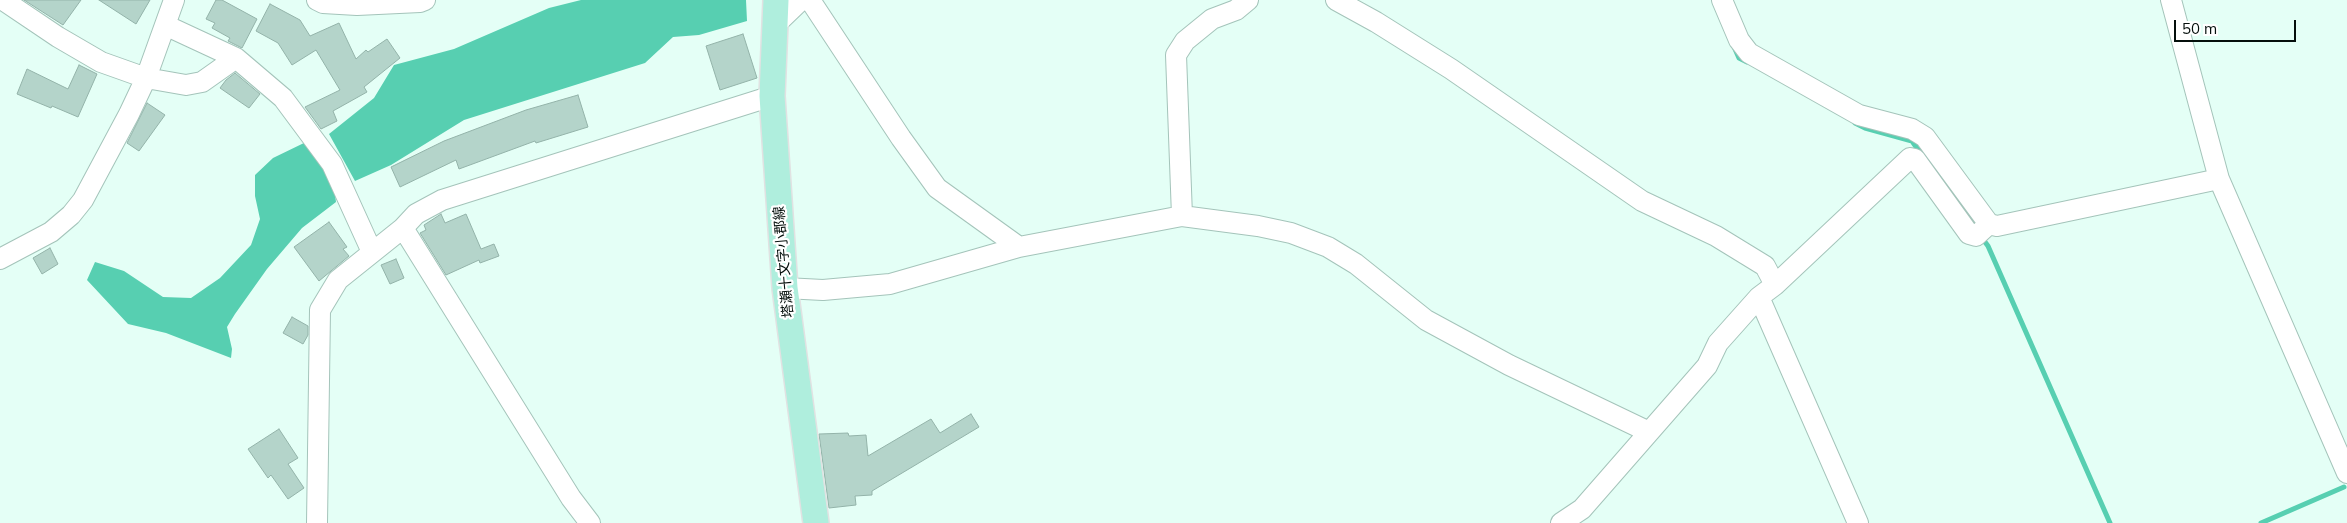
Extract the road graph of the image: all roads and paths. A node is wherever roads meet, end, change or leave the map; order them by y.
1 (4, 0) edge
2 (174, 0) edge
3 (317, 0) edge
4 (425, 0) edge
5 (776, 0) edge
6 (801, 0) edge
7 (810, 0) edge
8 (1248, 0) edge
9 (1336, 0) edge
10 (1722, 0) edge
11 (2171, 0) edge
12 (165, 25) junction
13 (775, 25) junction
14 (236, 58) junction
15 (146, 78) junction
16 (772, 96) junction
17 (2219, 179) junction
18 (1182, 216) junction
19 (1989, 224) junction
20 (403, 228) junction
21 (1019, 247) junction
22 (372, 252) junction
23 (0, 259) edge
24 (1775, 285) junction
25 (785, 288) junction
26 (1759, 297) junction
27 (1649, 432) junction
28 (2347, 473) edge
29 (317, 523) edge
30 (590, 523) edge
31 (816, 523) edge
32 (1561, 523) edge
33 (1858, 523) edge

1 - 15 street
2 - 12 street
3 - 4 street
5 - 13 main road, 塔瀬十文字小郡線
6 - 13 street
7 - 21 street
8 - 18 street
9 - 24 street
10 - 19 street
11 - 17 street
12 - 14 street
12 - 15 street
13 - 16 main road, 塔瀬十文字小郡線
14 - 15 street
14 - 22 street
15 - 23 street
16 - 20 street
16 - 25 main road, 塔瀬十文字小郡線
17 - 19 street
17 - 28 street
18 - 21 street
18 - 27 street
19 - 24 street
20 - 22 street
20 - 30 street
21 - 25 street
22 - 29 street
24 - 26 street
25 - 31 main road, 塔瀬十文字小郡線
26 - 27 street
26 - 33 street
27 - 32 street

